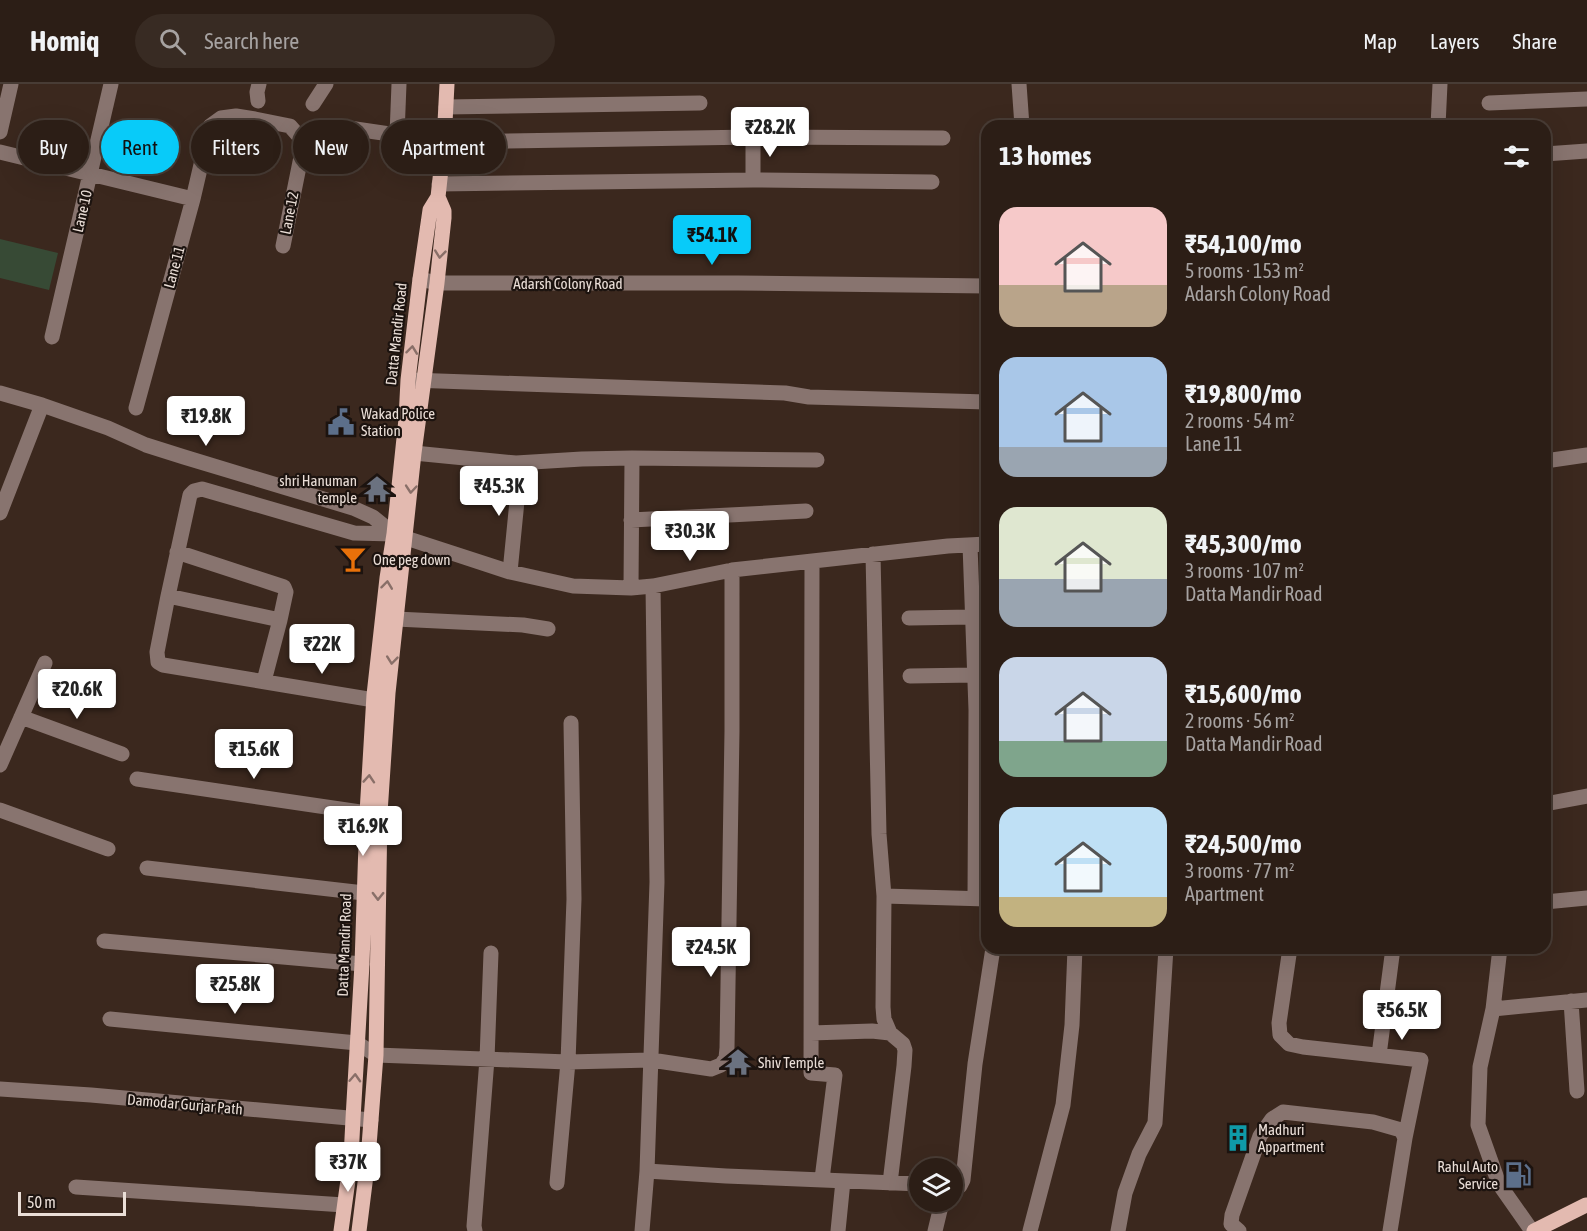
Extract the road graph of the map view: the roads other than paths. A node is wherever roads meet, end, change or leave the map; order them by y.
1 (11, 84) edge
2 (111, 84) edge
3 (259, 84) edge
4 (326, 84) edge
5 (399, 84) edge
6 (447, 84) edge
7 (1018, 84) edge
8 (1440, 84) edge
9 (1587, 99) edge
10 (258, 101) dead end
11 (700, 103) dead end
12 (1489, 103) dead end
13 (313, 104) dead end
14 (446, 107) junction
15 (218, 120) edge
16 (260, 120) edge
17 (398, 120) edge
18 (445, 120) edge
19 (1021, 120) edge
20 (1438, 120) edge
21 (281, 124) edge
22 (0, 132) edge
23 (753, 137) junction
24 (943, 138) dead end
25 (506, 141) edge
26 (1587, 151) edge
27 (0, 152) edge
28 (1551, 154) edge
29 (90, 174) junction
30 (199, 174) edge
31 (441, 174) edge
32 (753, 180) junction
33 (932, 182) dead end
34 (439, 191) junction
35 (193, 199) junction
36 (283, 246) dead end
37 (420, 279) junction
38 (437, 283) junction
39 (981, 286) edge
40 (52, 337) dead end
41 (415, 381) junction
42 (0, 393) edge
43 (981, 402) edge
44 (42, 405) junction
45 (136, 408) dead end
46 (414, 453) junction
47 (1587, 455) edge
48 (632, 458) junction
49 (817, 460) dead end
50 (1551, 460) edge
51 (516, 463) junction
52 (806, 511) dead end
53 (0, 513) edge
54 (631, 520) junction
55 (400, 536) junction
56 (981, 544) edge
57 (970, 545) junction
58 (177, 552) junction
59 (873, 554) junction
60 (812, 562) junction
61 (732, 570) junction
62 (510, 572) junction
63 (653, 586) junction
64 (631, 588) junction
65 (168, 596) junction
66 (973, 617) junction
67 (909, 618) dead end
68 (396, 619) junction
69 (280, 620) junction
70 (548, 629) dead end
71 (45, 663) dead end
72 (975, 675) junction
73 (910, 676) dead end
74 (264, 681) junction
75 (374, 700) junction
76 (21, 717) junction
77 (571, 723) dead end
78 (122, 753) dead end
79 (0, 765) edge
80 (137, 779) dead end
81 (1587, 796) edge
82 (1551, 803) edge
83 (0, 810) edge
84 (367, 813) junction
85 (108, 849) dead end
86 (147, 868) dead end
87 (364, 893) junction
88 (884, 896) junction
89 (1587, 898) edge
90 (981, 899) edge
91 (1551, 901) edge
92 (104, 941) dead end
93 (491, 954) dead end
94 (992, 954) edge
95 (1074, 954) edge
96 (1166, 954) edge
97 (1289, 954) edge
98 (1392, 954) edge
99 (1499, 954) edge
100 (362, 964) junction
101 (1587, 1000) edge
102 (1571, 1001) junction
103 (1493, 1009) junction
104 (110, 1019) dead end
105 (890, 1033) junction
106 (811, 1034) junction
107 (357, 1043) junction
108 (376, 1055) junction
109 (1379, 1055) junction
110 (487, 1059) junction
111 (651, 1060) junction
112 (568, 1062) junction
113 (0, 1089) edge
114 (1577, 1091) dead end
115 (353, 1119) junction
116 (371, 1120) junction
117 (1405, 1138) junction
118 (647, 1171) junction
119 (822, 1179) junction
120 (843, 1180) junction
121 (963, 1180) edge
122 (557, 1183) dead end
123 (890, 1183) junction
124 (909, 1184) edge
125 (75, 1187) dead end
126 (1587, 1204) edge
127 (344, 1205) junction
128 (939, 1212) edge
129 (341, 1231) edge
130 (359, 1231) edge
131 (475, 1231) edge
132 (642, 1231) edge
133 (838, 1231) edge
134 (934, 1231) edge
135 (1030, 1231) edge
136 (1118, 1231) edge
137 (1239, 1231) edge
138 (1389, 1231) edge
139 (1533, 1231) edge
140 (1555, 1231) edge

1 - 22 street
2 - 29 street, Lane 10
3 - 10 street
4 - 13 street
5 - 17 street
6 - 14 main road, Datta Mandir Road
7 - 19 street
8 - 20 street
9 - 12 street
11 - 14 street
14 - 18 main road, Datta Mandir Road
15 - 16 street, Lane 12
21 - 36 street, Lane 12
23 - 24 street
23 - 25 street
23 - 32 street
26 - 28 street
27 - 29 street
29 - 35 street
29 - 40 street, Lane 10
30 - 35 street, Lane 11
31 - 34 main road, Datta Mandir Road
32 - 33 street
32 - 34 street
34 - 37 main road, Datta Mandir Road
34 -> 38 main road, Datta Mandir Road
35 - 45 street, Lane 11
37 - 38 street, Adarsh Colony Road
41 -> 37 main road, Datta Mandir Road
38 - 39 street, Adarsh Colony Road
38 - 41 main road, Datta Mandir Road
41 - 43 street
41 - 46 main road, Datta Mandir Road
41 - 55 main road, Datta Mandir Road
42 - 44 street
44 - 53 street
44 - 55 street
46 - 51 street
46 -> 55 main road, Datta Mandir Road
47 - 50 street
48 - 49 street
48 - 51 street
48 - 54 street
51 - 62 street
52 - 54 street
54 - 64 street
55 - 58 street
55 - 62 street
55 - 68 main road, Datta Mandir Road
75 -> 55 main road, Datta Mandir Road
56 - 57 street
57 - 59 street
57 - 66 street
58 - 65 street
58 - 69 street
59 - 60 street
59 - 88 street
60 - 61 street
60 - 106 street
61 - 63 street
61 - 111 street
62 - 64 street
63 - 64 street
63 - 111 street
65 - 69 street
65 - 74 street
66 - 67 street
66 - 72 street
68 - 70 street
68 -> 108 main road, Datta Mandir Road
69 - 74 street
71 - 76 street
72 - 73 street
72 - 90 street
74 - 75 street
84 -> 75 main road, Datta Mandir Road
76 - 78 street
76 - 79 street
77 - 112 street
80 - 84 street
81 - 82 street
83 - 85 street
84 - 87 main road, Datta Mandir Road
86 - 87 street
87 - 100 main road, Datta Mandir Road
88 - 90 street
88 - 105 street
89 - 91 street
92 - 100 street
93 - 110 street
94 - 121 street
95 - 135 street
96 - 136 street
97 - 109 street
98 - 109 street
99 - 103 street
100 - 107 main road, Datta Mandir Road
101 - 102 street
102 - 103 street
102 - 114 street
103 - 139 street
104 - 107 street
105 - 106 street
105 - 123 street
106 - 119 street
107 - 108 street
115 -> 107 main road, Datta Mandir Road
108 - 110 street
108 - 116 main road, Datta Mandir Road
109 - 117 street
110 - 112 street
110 - 131 street
111 - 112 street
111 - 118 street
112 - 122 street
113 - 115 street, Damodar Gurjar Path
115 - 116 street, Damodar Gurjar Path
115 - 127 main road, Datta Mandir Road
116 - 130 main road, Datta Mandir Road
117 - 137 street
117 - 138 street
118 - 119 street
118 - 132 street
119 - 120 street
120 - 123 street
120 - 133 street
123 - 124 street
125 - 127 street
126 - 139 main road
126 - 140 main road
127 - 129 main road, Datta Mandir Road
128 - 134 street

